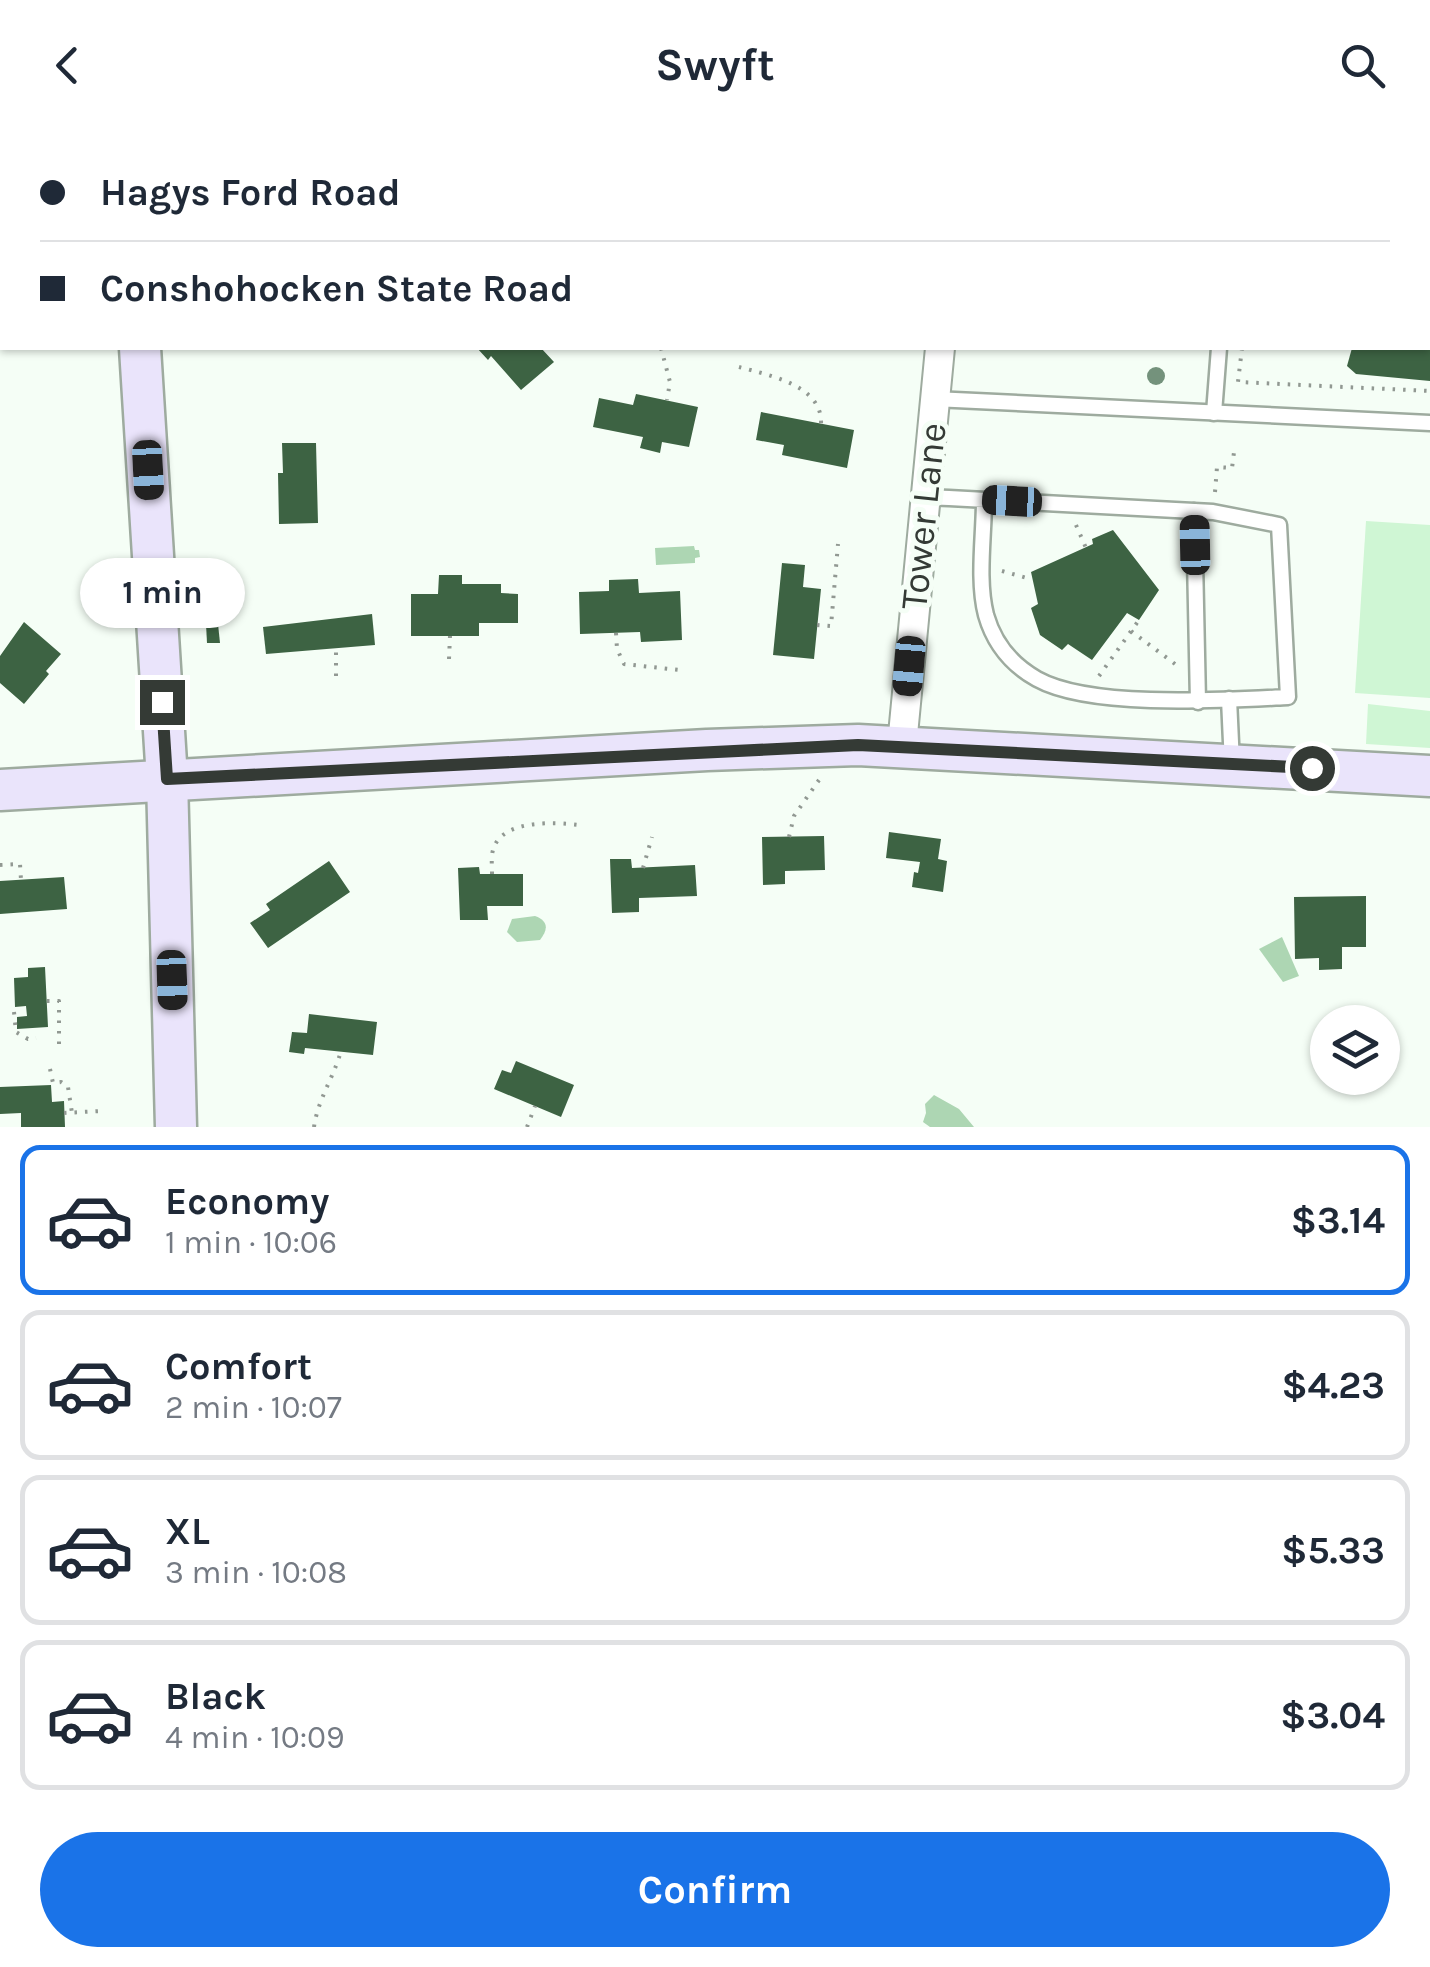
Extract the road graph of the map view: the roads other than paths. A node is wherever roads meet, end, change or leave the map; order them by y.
1 (140, 350) edge
2 (932, 350) edge
3 (1218, 350) edge
4 (934, 398) junction
5 (1214, 413) junction
6 (1430, 423) edge
7 (923, 497) junction
8 (984, 500) junction
9 (1194, 511) junction
10 (1229, 700) junction
11 (1198, 702) junction
12 (902, 745) junction
13 (1232, 764) junction
14 (1430, 776) edge
15 (167, 779) junction
16 (0, 790) edge
17 (176, 1127) edge

1 - 15 street
2 - 4 street, Tower Lane
3 - 5 lane
4 - 5 lane
4 - 7 street, Tower Lane
5 - 6 lane
7 - 8 lane
7 - 12 street, Tower Lane
8 - 9 lane
8 - 11 lane
9 - 10 lane
9 - 11 lane
10 - 11 lane
10 - 13 lane
12 - 13 street
12 - 15 street
13 - 14 street
15 - 16 street
15 - 17 street

